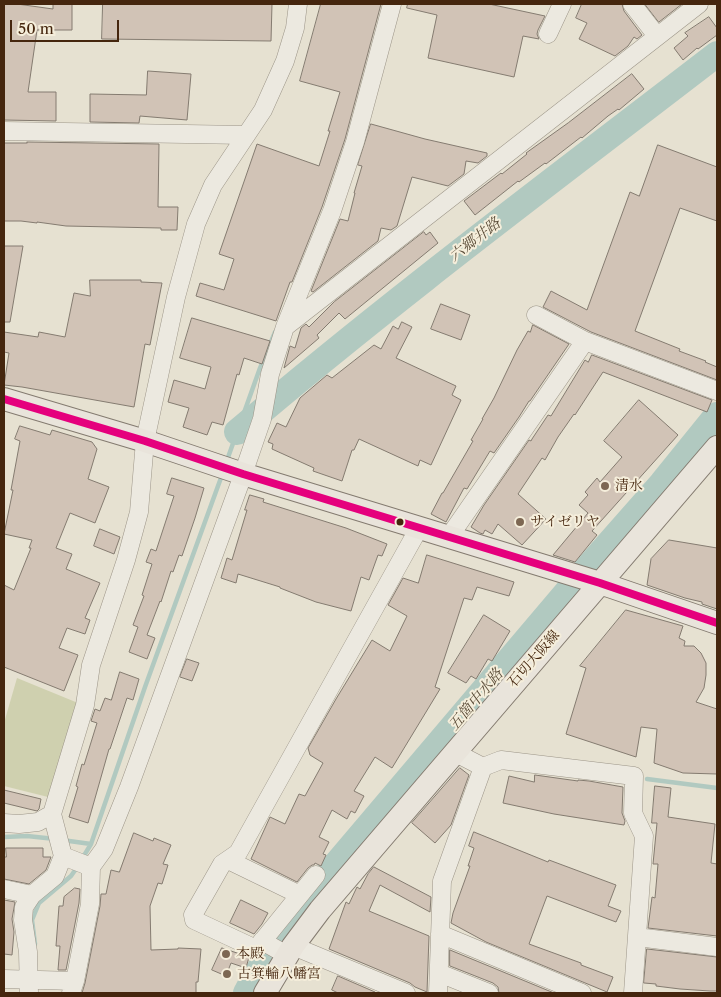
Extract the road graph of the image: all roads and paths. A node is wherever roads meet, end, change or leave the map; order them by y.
1 (298, 4) edge
2 (392, 4) edge
3 (632, 4) edge
4 (557, 5) edge
5 (693, 5) edge
6 (548, 34) dead end
7 (657, 36) junction
8 (4, 132) edge
9 (246, 136) junction
10 (536, 315) dead end
11 (285, 327) junction
12 (585, 341) junction
13 (717, 391) edge
14 (4, 399) edge
15 (145, 441) junction
16 (717, 447) edge
17 (232, 470) junction
18 (419, 528) junction
19 (449, 537) junction
20 (584, 579) junction
21 (717, 623) edge
22 (454, 752) junction
23 (483, 767) junction
24 (52, 814) junction
25 (4, 823) edge
26 (63, 856) junction
27 (228, 860) junction
28 (91, 867) junction
29 (316, 876) dead end
30 (4, 889) edge
31 (32, 895) junction
32 (300, 895) junction
33 (440, 934) junction
34 (637, 937) junction
35 (717, 947) edge
36 (278, 948) junction
37 (439, 973) junction
38 (4, 979) edge
39 (29, 986) edge
40 (73, 987) edge
41 (265, 993) edge
42 (406, 993) edge
43 (438, 993) edge
44 (489, 993) edge
45 (582, 993) edge
46 (633, 993) edge

1 - 9 street
2 - 11 street
3 - 7 street
4 - 6 street
5 - 7 street
7 - 11 street
8 - 9 street
9 - 15 street
10 - 12 street
11 - 17 street
12 - 13 street
12 - 19 street
14 - 15 main road
15 - 17 main road
15 - 24 street
16 - 20 main road, 石切大阪線
17 - 18 main road
17 - 28 street
18 - 19 main road
18 - 27 street
19 - 20 main road
20 - 21 main road
20 - 22 main road, 石切大阪線
22 - 23 street
22 - 36 main road, 石切大阪線
23 - 33 street
23 - 34 street
24 - 25 street
24 - 26 street
26 - 28 street
26 - 31 street
27 - 32 street
27 - 36 street
28 - 40 street
29 - 32 street
30 - 31 street
31 - 39 street
32 - 36 street
33 - 37 street
33 - 45 street
34 - 35 street
34 - 46 street
36 - 41 main road, 石切大阪線
36 - 42 street
37 - 43 street
37 - 44 street
38 - 39 street
39 - 40 street

